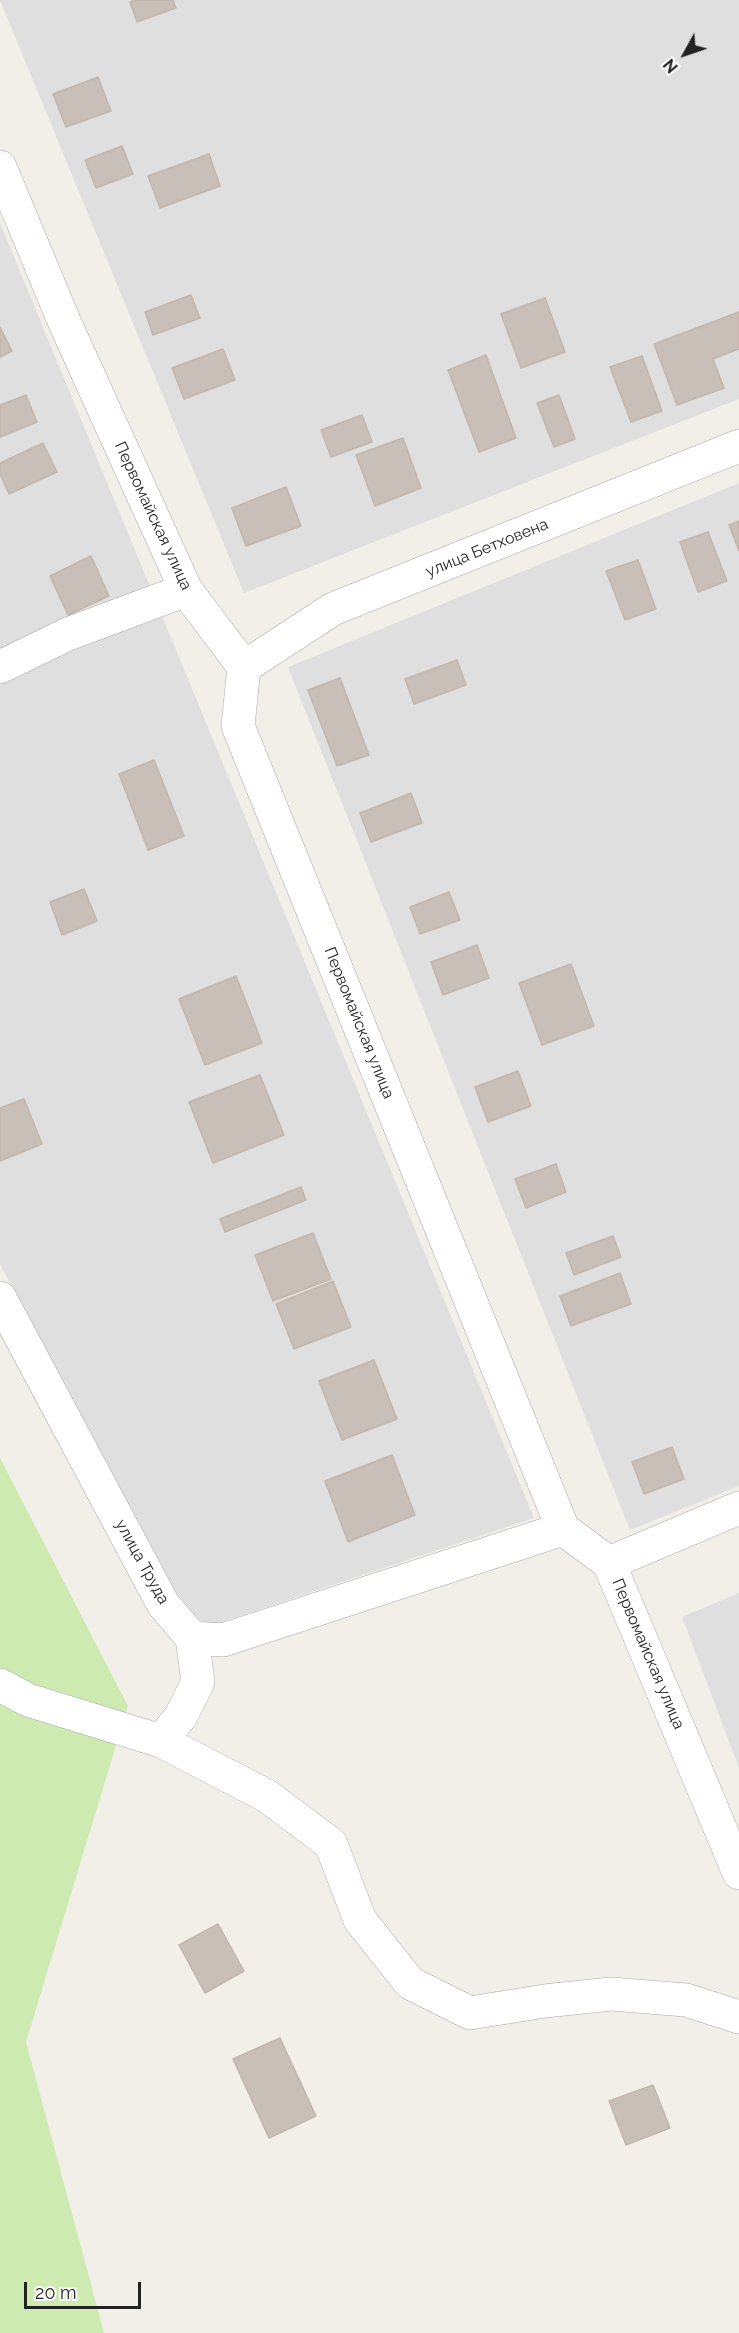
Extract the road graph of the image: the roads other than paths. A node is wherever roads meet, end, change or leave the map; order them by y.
1 (0, 167) edge
2 (739, 446) edge
3 (186, 590) junction
4 (0, 668) edge
5 (244, 668) junction
6 (0, 1298) edge
7 (739, 1508) edge
8 (563, 1529) junction
9 (609, 1563) junction
10 (192, 1638) junction
11 (0, 1685) edge
12 (161, 1741) junction
13 (739, 1873) edge
14 (739, 2017) edge

1 - 3 street, Первомайская улица
2 - 5 street, улица Бетховена
3 - 4 street
3 - 5 street, Первомайская улица
5 - 8 street, Первомайская улица
6 - 10 street, улица Труда
7 - 9 street
8 - 9 street, Первомайская улица
8 - 10 street
9 - 13 street, Первомайская улица
10 - 12 street
11 - 12 street
12 - 14 street

